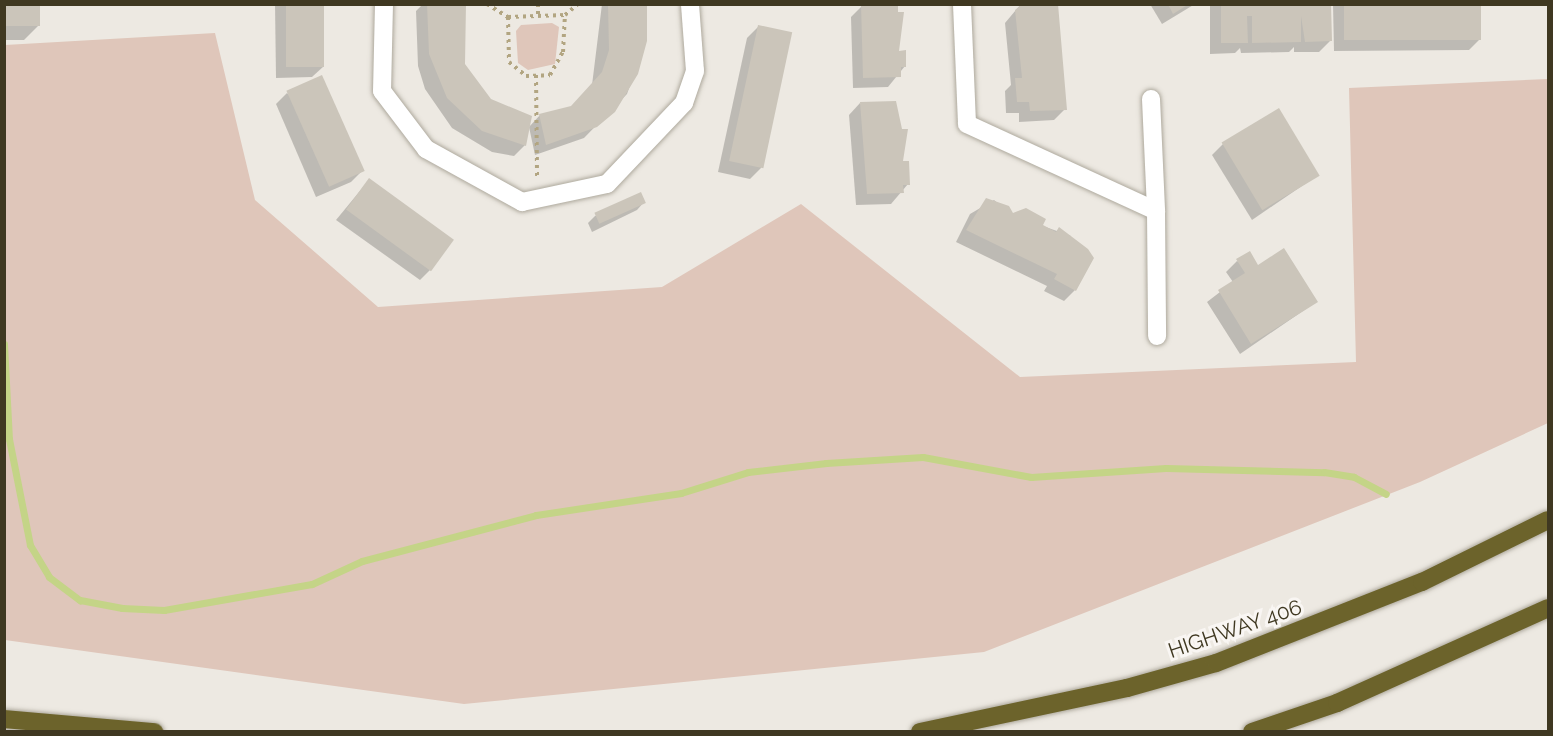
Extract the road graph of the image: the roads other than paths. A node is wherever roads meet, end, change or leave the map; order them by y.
1 (384, 4) edge
2 (690, 4) edge
3 (962, 4) edge
4 (1152, 99) dead end
5 (1156, 211) junction
6 (1157, 336) dead end
7 (1548, 520) edge
8 (1548, 608) edge
9 (4, 719) edge
10 (154, 732) edge
11 (920, 732) edge
12 (1252, 732) edge

1 - 2 street
3 - 5 street
4 - 5 street
5 - 6 street
7 - 11 highway, HIGHWAY 406
8 - 12 highway
9 - 10 highway

